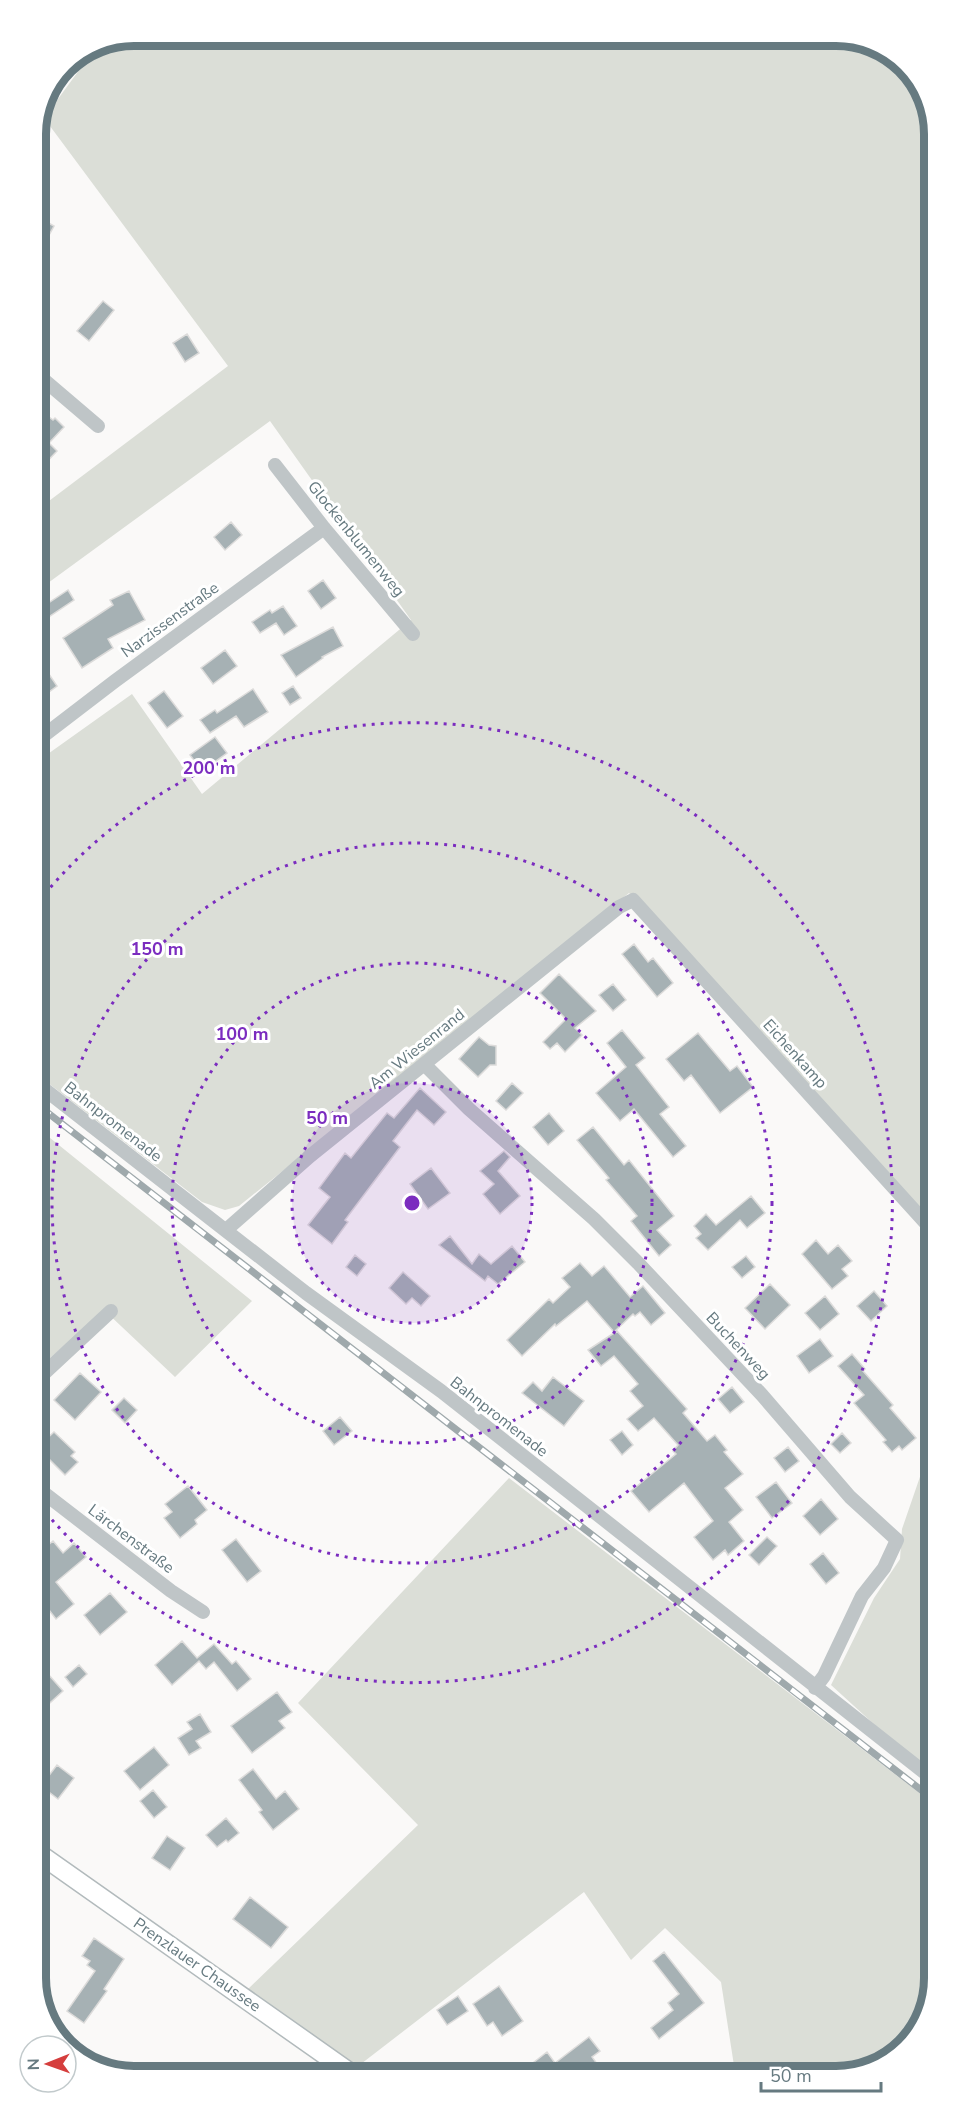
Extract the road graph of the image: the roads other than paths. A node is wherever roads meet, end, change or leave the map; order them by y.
1 (47, 382) edge
2 (98, 426) dead end
3 (275, 465) dead end
4 (324, 528) junction
5 (413, 634) dead end
6 (47, 733) edge
7 (633, 900) joint
8 (424, 1064) junction
9 (46, 1091) edge
10 (924, 1221) edge
11 (226, 1230) junction
12 (111, 1311) dead end
13 (46, 1371) edge
14 (46, 1495) edge
15 (204, 1612) dead end
16 (815, 1688) junction
17 (924, 1772) edge
18 (46, 1859) edge
19 (340, 2065) edge

1 - 2 street
3 - 4 street, Glockenblumenweg
4 - 5 street, Glockenblumenweg
4 - 6 street, Narzissenstraße
7 - 8 street, Am Wiesenrand
7 - 10 street, Eichenkamp
8 - 11 street, Am Wiesenrand
8 - 16 street, Buchenweg
9 - 11 street, Bahnpromenade
11 - 16 street, Bahnpromenade
12 - 13 street
14 - 15 street, Lärchenstraße
16 - 17 street, Bahnpromenade
18 - 19 main road, Prenzlauer Chaussee

